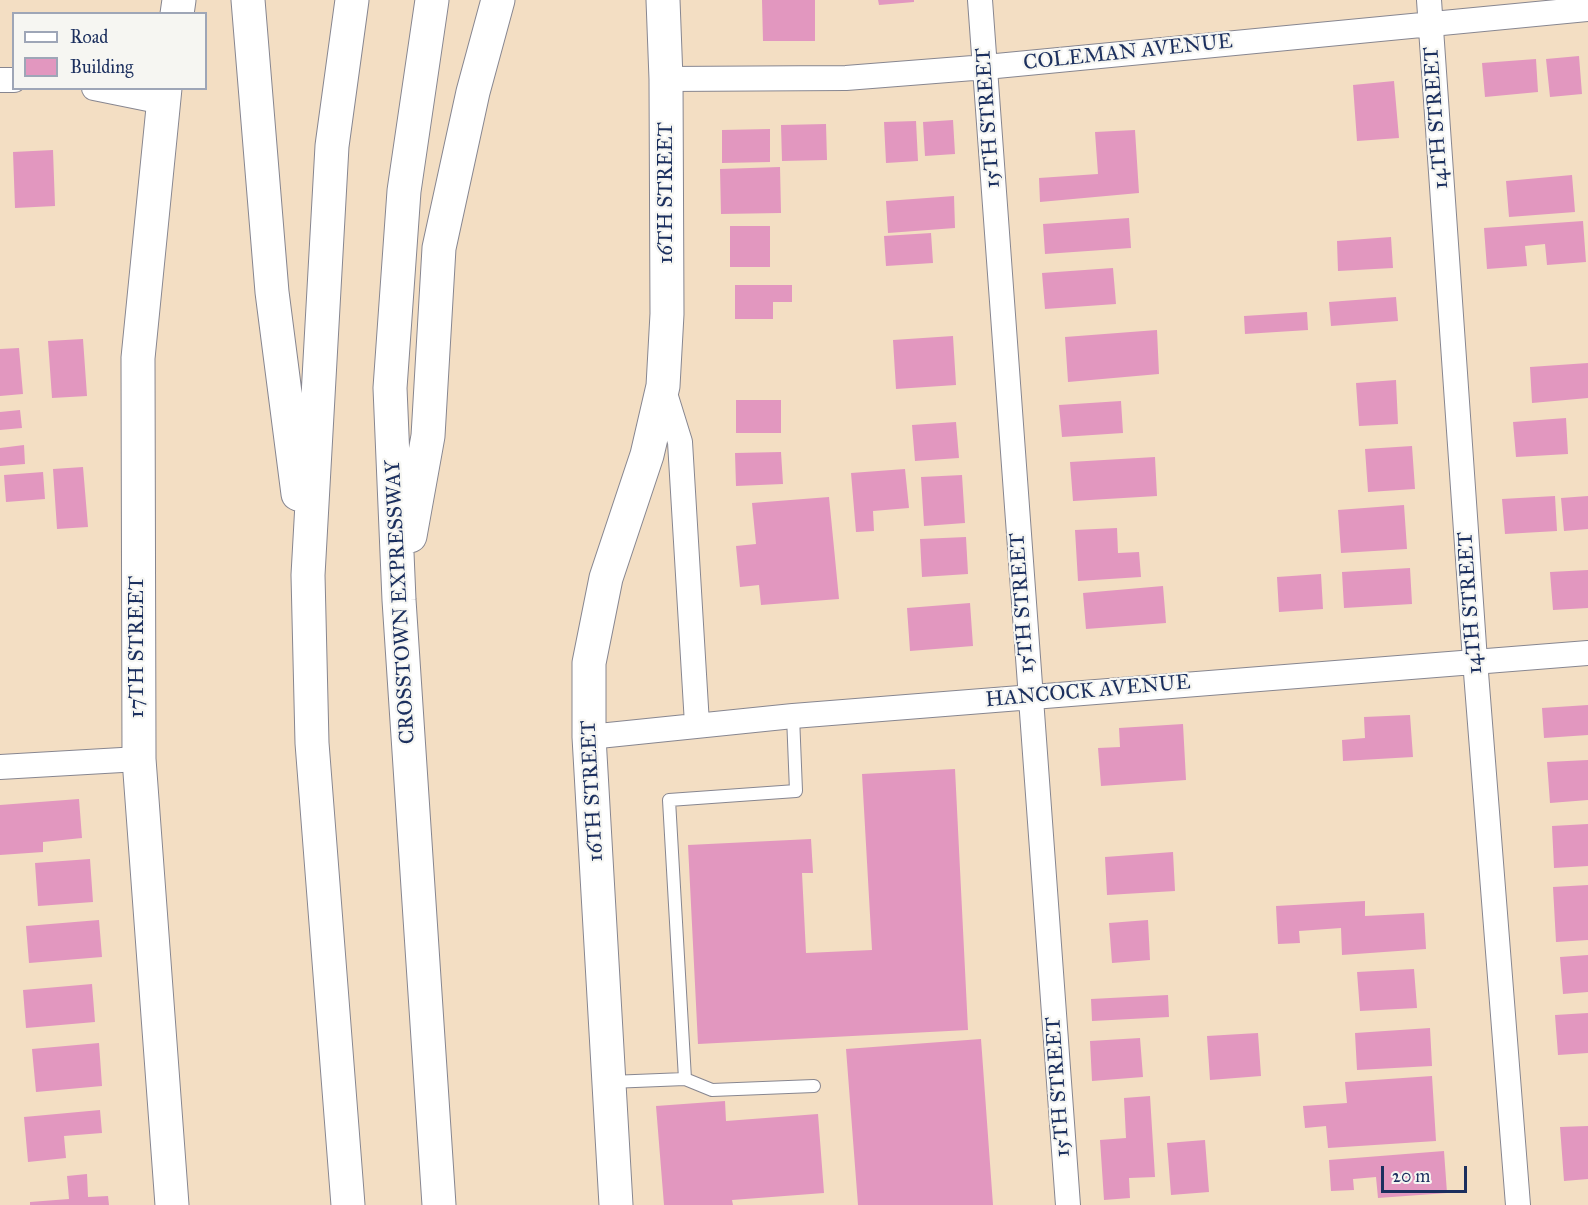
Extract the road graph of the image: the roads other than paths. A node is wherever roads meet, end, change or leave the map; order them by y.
1 (248, 0) edge
2 (352, 0) edge
3 (432, 0) edge
4 (498, 0) edge
5 (663, 0) edge
6 (980, 0) edge
7 (1588, 9) edge
8 (1429, 12) edge
9 (986, 67) junction
10 (666, 79) junction
11 (114, 90) edge
12 (164, 95) edge
13 (663, 386) junction
14 (308, 575) junction
15 (399, 600) junction
16 (1588, 653) edge
17 (1475, 660) junction
18 (1029, 697) junction
19 (793, 716) junction
20 (697, 724) junction
21 (589, 736) junction
22 (138, 759) junction
23 (0, 768) edge
24 (685, 1079) junction
25 (609, 1083) junction
26 (814, 1086) dead end
27 (437, 1156) junction
28 (348, 1204) edge
29 (172, 1205) edge
30 (439, 1205) edge
31 (446, 1205) edge
32 (616, 1205) edge
33 (1068, 1205) edge
34 (1518, 1205) edge

1 - 14 main road
2 - 14 main road
3 - 15 main road, CROSSTOWN EXPRESSWAY
4 - 15 main road
5 - 10 main road, 16TH STREET
6 - 9 street, 15TH STREET
7 - 8 street, COLEMAN AVENUE
8 - 9 street, COLEMAN AVENUE
8 - 17 street, 14TH STREET
9 - 10 street, COLEMAN AVENUE
9 - 18 street, 15TH STREET
10 - 13 main road, 16TH STREET
11 - 12 street
12 - 22 main road, 17TH STREET
13 - 20 street, 16TH STREET
13 - 21 main road, 16TH STREET
14 - 28 main road
15 - 27 main road, CROSSTOWN EXPRESSWAY
16 - 17 street, HANCOCK AVENUE
17 - 18 street, HANCOCK AVENUE
17 - 34 street, 14TH STREET
18 - 19 street, HANCOCK AVENUE
18 - 33 street, 15TH STREET
19 - 20 street, HANCOCK AVENUE
19 - 24 lane
20 - 21 street, HANCOCK AVENUE
21 - 25 main road, 16TH STREET
22 - 23 street
22 - 29 main road, 17TH STREET
24 - 25 lane
24 - 26 lane
25 - 32 main road, 16TH STREET
27 - 30 main road, CROSSTOWN EXPRESSWAY
27 - 31 main road

